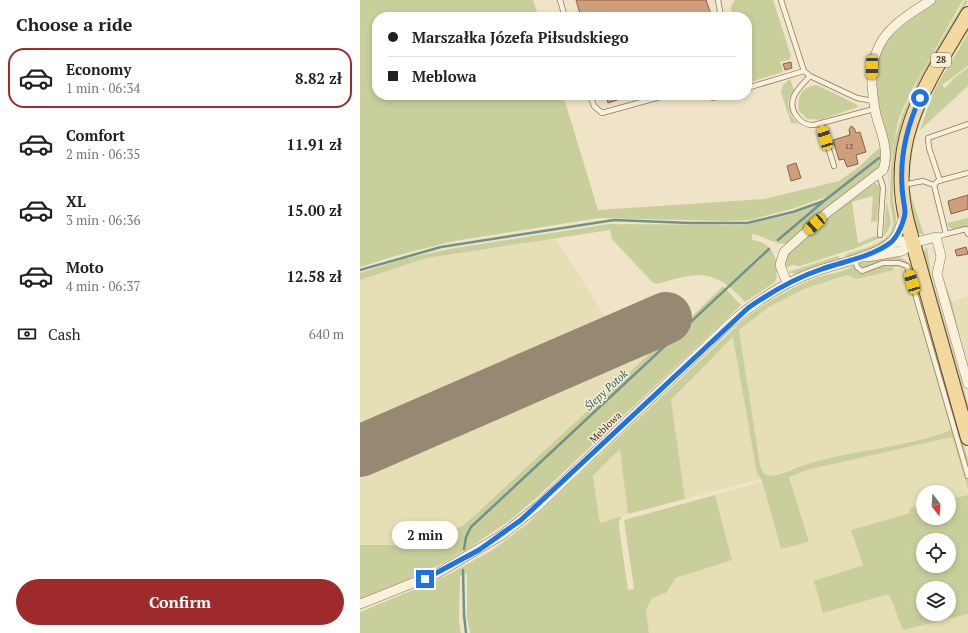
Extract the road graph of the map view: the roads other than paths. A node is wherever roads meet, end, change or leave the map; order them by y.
1 (560, 0) edge
2 (718, 0) edge
3 (781, 0) edge
4 (931, 0) edge
5 (564, 12) edge
6 (721, 12) edge
7 (968, 14) edge
8 (804, 71) junction
9 (810, 76) junction
10 (752, 87) edge
11 (592, 100) edge
12 (649, 100) edge
13 (873, 105) junction
14 (821, 124) junction
15 (968, 124) edge
16 (834, 166) dead end
17 (968, 173) edge
18 (879, 175) junction
19 (940, 181) junction
20 (902, 185) junction
21 (934, 185) junction
22 (905, 214) junction
23 (968, 231) edge
24 (946, 234) junction
25 (880, 235) dead end
26 (936, 237) junction
27 (912, 243) junction
28 (889, 244) junction
29 (856, 259) junction
30 (787, 283) junction
31 (968, 384) edge
32 (968, 438) edge
33 (968, 476) edge
34 (360, 604) edge

1 - 5 lane
2 - 6 lane
3 - 8 lane
4 - 13 street
7 - 20 main road, 28
8 - 9 lane
8 - 10 lane
9 - 13 lane
9 - 14 lane
11 - 12 lane
13 - 14 lane
13 - 18 street
14 - 16 lane
15 - 19 lane
17 - 19 lane
18 - 25 lane
18 - 30 street
19 - 21 lane
20 - 21 lane
20 - 22 main road, 28
21 - 24 lane
22 - 27 main road, 28
22 - 28 street
23 - 24 lane
24 - 26 lane
26 - 27 street
26 - 31 street
27 - 28 street, Meblowa
27 - 29 street, Meblowa
27 - 32 main road, 28
28 - 29 street, Meblowa
29 - 30 street, Meblowa
29 - 33 lane
30 - 34 street, Meblowa

